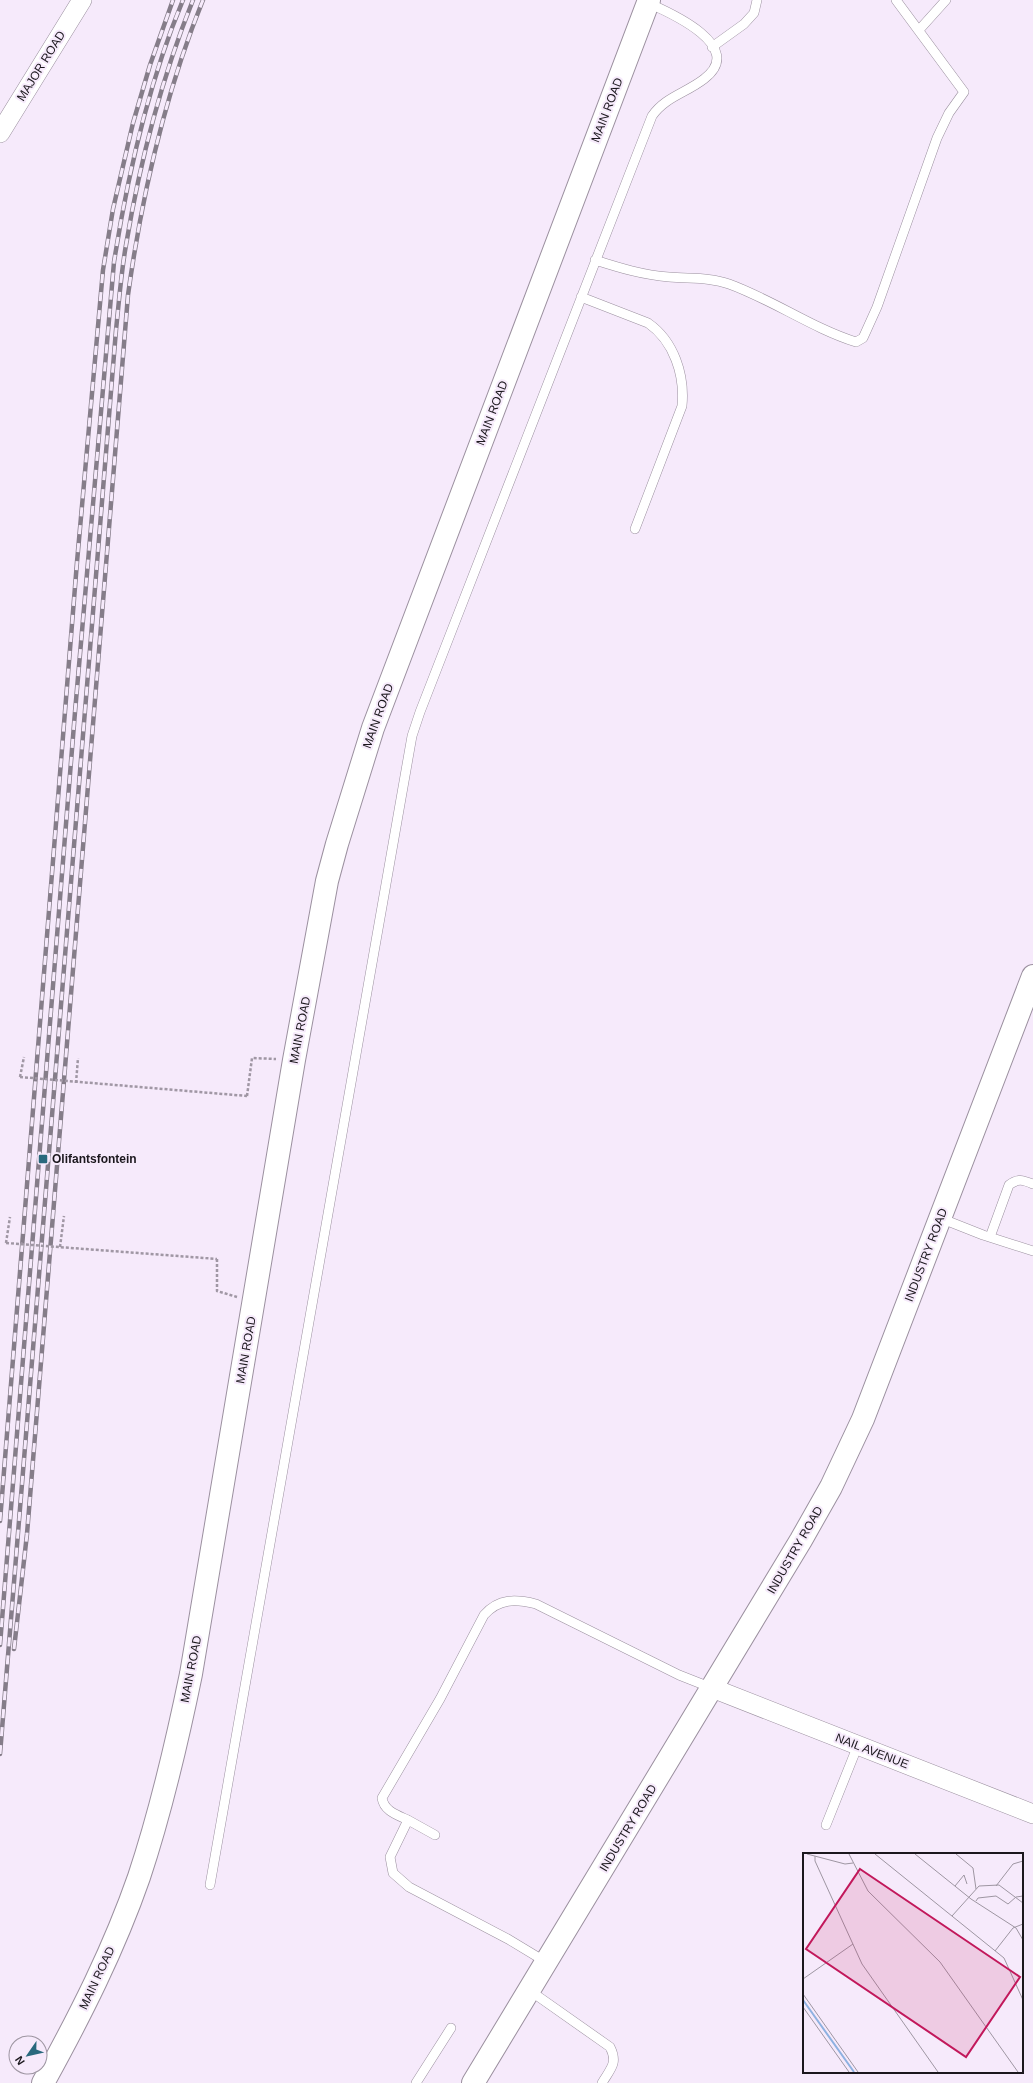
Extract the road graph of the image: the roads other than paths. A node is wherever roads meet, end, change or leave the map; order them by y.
1 (82, 0) edge
2 (757, 0) edge
3 (896, 0) edge
4 (946, 0) edge
5 (648, 2) edge
6 (919, 30) junction
7 (712, 47) junction
8 (0, 133) edge
9 (595, 260) junction
10 (582, 297) junction
11 (635, 529) dead end
12 (1033, 976) edge
13 (1033, 1184) edge
14 (940, 1218) junction
15 (990, 1237) junction
16 (1033, 1251) edge
17 (712, 1688) junction
18 (858, 1746) junction
19 (1033, 1814) edge
20 (408, 1820) junction
21 (826, 1825) dead end
22 (435, 1835) dead end
23 (210, 1886) dead end
24 (546, 1962) junction
25 (529, 1990) junction
26 (451, 2028) dead end
27 (43, 2083) edge
28 (416, 2083) edge
29 (473, 2083) edge
30 (602, 2083) edge

1 - 8 street, MAJOR ROAD
2 - 7 lane
3 - 6 lane
4 - 6 lane
5 - 7 lane
5 - 27 main road, MAIN ROAD
6 - 9 lane
7 - 9 lane
9 - 10 lane
10 - 11 lane
10 - 23 lane
12 - 14 main road, INDUSTRY ROAD
13 - 15 lane
14 - 15 lane
14 - 17 main road, INDUSTRY ROAD
15 - 16 lane
17 - 18 street, NAIL AVENUE
17 - 20 lane
17 - 24 main road, INDUSTRY ROAD
18 - 19 street, NAIL AVENUE
18 - 21 lane
20 - 22 lane
20 - 24 lane
24 - 25 main road, INDUSTRY ROAD
25 - 29 main road, INDUSTRY ROAD
25 - 30 lane
26 - 28 lane

